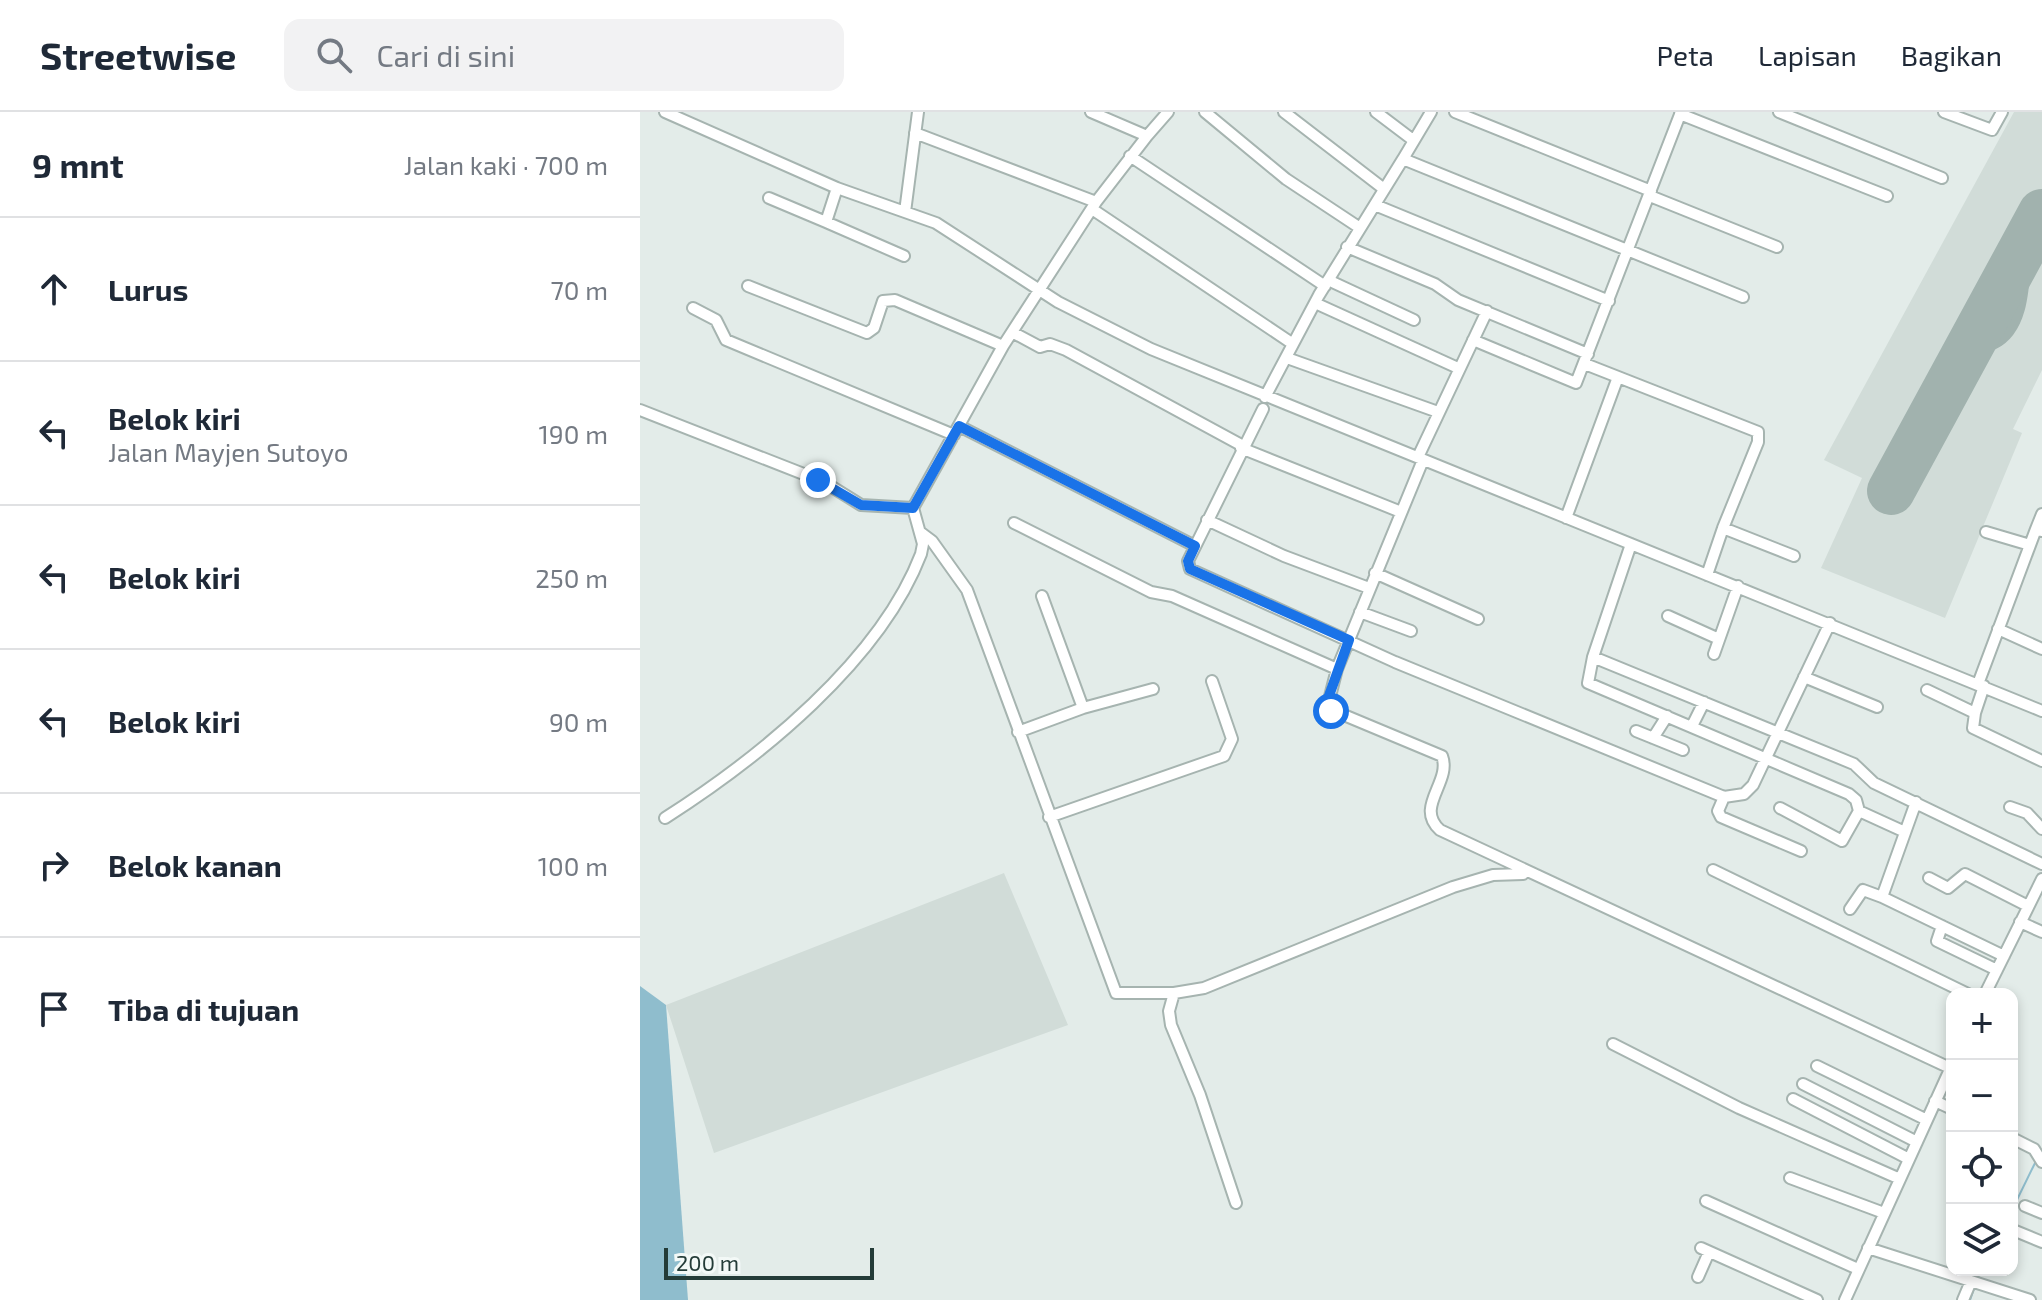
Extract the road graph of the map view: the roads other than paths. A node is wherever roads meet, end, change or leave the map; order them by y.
1 (665, 112) edge
2 (918, 112) edge
3 (1091, 112) edge
4 (1168, 112) edge
5 (1205, 112) edge
6 (1284, 112) edge
7 (1376, 112) edge
8 (1431, 112) edge
9 (1455, 112) edge
10 (1779, 112) edge
11 (1944, 112) edge
12 (2002, 112) edge
13 (1680, 113) edge
14 (915, 133) junction
15 (1147, 136) junction
16 (1413, 140) junction
17 (1130, 156) junction
18 (1403, 159) junction
19 (1942, 178) dead end
20 (837, 188) junction
21 (1384, 189) junction
22 (1654, 196) junction
23 (1887, 196) dead end
24 (769, 198) dead end
25 (1094, 205) junction
26 (1375, 205) junction
27 (905, 212) junction
28 (826, 222) junction
29 (1360, 228) junction
30 (1347, 247) junction
31 (1777, 247) dead end
32 (1629, 251) junction
33 (904, 256) dead end
34 (1326, 283) junction
35 (748, 286) dead end
36 (1040, 291) junction
37 (1743, 297) dead end
38 (1609, 301) junction
39 (1315, 303) junction
40 (693, 308) dead end
41 (1487, 311) junction
42 (1414, 320) dead end
43 (1012, 332) junction
44 (1473, 340) junction
45 (1293, 344) junction
46 (1003, 346) junction
47 (1287, 358) junction
48 (1589, 363) junction
49 (1458, 368) junction
50 (1618, 377) junction
51 (1266, 403) junction
52 (640, 410) edge
53 (1438, 412) junction
54 (956, 430) junction
55 (1242, 447) junction
56 (1420, 459) junction
57 (913, 508) junction
58 (1401, 512) junction
59 (2042, 514) edge
60 (1566, 518) junction
61 (1207, 520) junction
62 (1014, 523) dead end
63 (1723, 528) junction
64 (2039, 530) edge
65 (920, 532) junction
66 (1986, 532) dead end
67 (1631, 544) junction
68 (2030, 545) junction
69 (1195, 546) junction
70 (1794, 556) dead end
71 (1375, 573) junction
72 (1707, 575) junction
73 (1738, 586) junction
74 (1369, 588) junction
75 (1042, 596) dead end
76 (1360, 612) junction
77 (1668, 616) dead end
78 (1478, 619) dead end
79 (1830, 623) junction
80 (1998, 629) junction
81 (1411, 631) dead end
82 (1719, 639) junction
83 (1349, 640) junction
84 (2042, 649) edge
85 (1714, 654) dead end
86 (1593, 657) junction
87 (1337, 669) junction
88 (1804, 677) junction
89 (1212, 681) dead end
90 (1981, 685) junction
91 (1153, 689) dead end
92 (1927, 690) dead end
93 (1704, 702) junction
94 (1877, 707) dead end
95 (1083, 708) junction
96 (2042, 711) edge
97 (1975, 713) junction
98 (1667, 716) junction
99 (1692, 726) junction
100 (1636, 731) dead end
101 (1018, 732) junction
102 (1777, 732) junction
103 (1653, 738) junction
104 (1683, 750) dead end
105 (1765, 756) junction
106 (2042, 761) edge
107 (1724, 797) junction
108 (1916, 802) junction
109 (2010, 807) dead end
110 (1780, 808) dead end
111 (1859, 811) junction
112 (1049, 817) junction
113 (665, 818) dead end
114 (2042, 829) edge
115 (1905, 832) junction
116 (1801, 851) dead end
117 (2042, 864) edge
118 (1713, 870) dead end
119 (1529, 874) junction
120 (1929, 878) dead end
121 (2042, 879) edge
122 (1882, 897) junction
123 (2028, 906) junction
124 (1850, 909) dead end
125 (2020, 922) junction
126 (1942, 926) junction
127 (2042, 932) edge
128 (2004, 956) junction
129 (1997, 970) junction
130 (1956, 988) edge
131 (1988, 988) edge
132 (1174, 993) junction
133 (1613, 1044) dead end
134 (1946, 1064) edge
135 (1817, 1066) dead end
136 (1946, 1077) edge
137 (1803, 1084) dead end
138 (1793, 1099) dead end
139 (1935, 1101) junction
140 (1946, 1106) edge
141 (1927, 1120) junction
142 (2018, 1141) edge
143 (1917, 1142) junction
144 (1909, 1159) junction
145 (2041, 1161) edge
146 (1790, 1178) dead end
147 (1900, 1179) junction
148 (1706, 1201) dead end
149 (1236, 1203) dead end
150 (2025, 1206) dead end
151 (1884, 1213) junction
152 (2042, 1213) edge
153 (2018, 1232) edge
154 (2042, 1242) edge
155 (1868, 1248) junction
156 (1858, 1269) junction
157 (1698, 1277) dead end
158 (1974, 1282) junction
159 (2026, 1299) edge
160 (1817, 1300) edge
161 (1845, 1300) edge
162 (1963, 1300) edge

1 - 20 street
2 - 14 street
3 - 15 street
4 - 15 street
5 - 29 street
6 - 21 street
7 - 16 street
8 - 16 street
9 - 22 street
10 - 19 street
11 - 12 street
13 - 22 street
13 - 23 street
14 - 25 street
14 - 27 street
15 - 17 street
16 - 18 street
17 - 25 street
17 - 34 street
18 - 21 street
18 - 32 street
20 - 27 street
20 - 28 street
21 - 26 street
22 - 31 street
22 - 32 street
24 - 28 street
25 - 36 street
25 - 45 street
26 - 29 street
26 - 38 street
27 - 36 street
28 - 33 street
29 - 30 street
30 - 34 street
30 - 41 street
32 - 37 street
32 - 38 street
34 - 39 street
34 - 42 street
35 - 46 street
36 - 43 street
36 - 51 street
38 - 48 street
39 - 45 street
39 - 49 street
40 - 54 street
41 - 44 street
41 - 48 street
43 - 46 street
43 - 55 street
44 - 48 street
44 - 49 street
45 - 47 street
46 - 54 street
47 - 51 street
47 - 53 street
48 - 50 street
49 - 53 street
50 - 60 street
50 - 63 street
51 - 55 street
51 - 56 street
52 - 57 street
53 - 56 street
54 - 57 street
54 - 69 street
55 - 58 street
55 - 61 street
56 - 58 street
56 - 60 street
57 - 65 street
58 - 71 street
59 - 64 street
60 - 67 street
61 - 69 street
61 - 74 street
62 - 87 street
63 - 70 street
63 - 72 street
64 - 68 street
65 - 101 street
65 - 113 street
66 - 68 street
67 - 72 street
67 - 86 street
68 - 80 street
69 - 83 street
71 - 74 street
71 - 78 street
72 - 73 street
73 - 79 street
73 - 82 street
74 - 76 street
75 - 95 street
76 - 81 street
76 - 83 street
77 - 82 street
79 - 88 street
79 - 90 street
80 - 84 street
80 - 90 street
82 - 85 street
83 - 87 street
83 - 107 street
86 - 93 street
86 - 98 street
87 - 119 street
88 - 94 street
88 - 102 street
89 - 112 street
90 - 96 street
90 - 97 street
91 - 95 street
92 - 97 street
93 - 99 street
93 - 102 street
95 - 101 street
97 - 106 street
98 - 99 street
98 - 103 street
99 - 105 street
100 - 103 street
101 - 112 street
102 - 105 street
102 - 108 street
103 - 104 street
105 - 107 street
105 - 111 street
107 - 116 street
108 - 115 street
108 - 117 street
109 - 114 street
110 - 111 street
111 - 115 street
112 - 132 street
115 - 122 street
118 - 130 street
119 - 132 street
119 - 134 street
120 - 123 street
121 - 123 street
122 - 124 street
122 - 126 street
123 - 125 street
125 - 127 street
125 - 128 street
126 - 128 street
126 - 129 street
128 - 129 street
129 - 131 street
132 - 149 street
133 - 147 street
135 - 141 street
136 - 139 street
137 - 143 street
138 - 144 street
139 - 140 street
139 - 141 street
141 - 143 street
142 - 145 street
143 - 144 street
144 - 147 street
146 - 151 street
147 - 151 street
148 - 156 street
150 - 152 street
151 - 155 street
153 - 154 street
155 - 156 street
155 - 158 street
156 - 161 street
157 - 160 street
158 - 159 street
158 - 162 street

